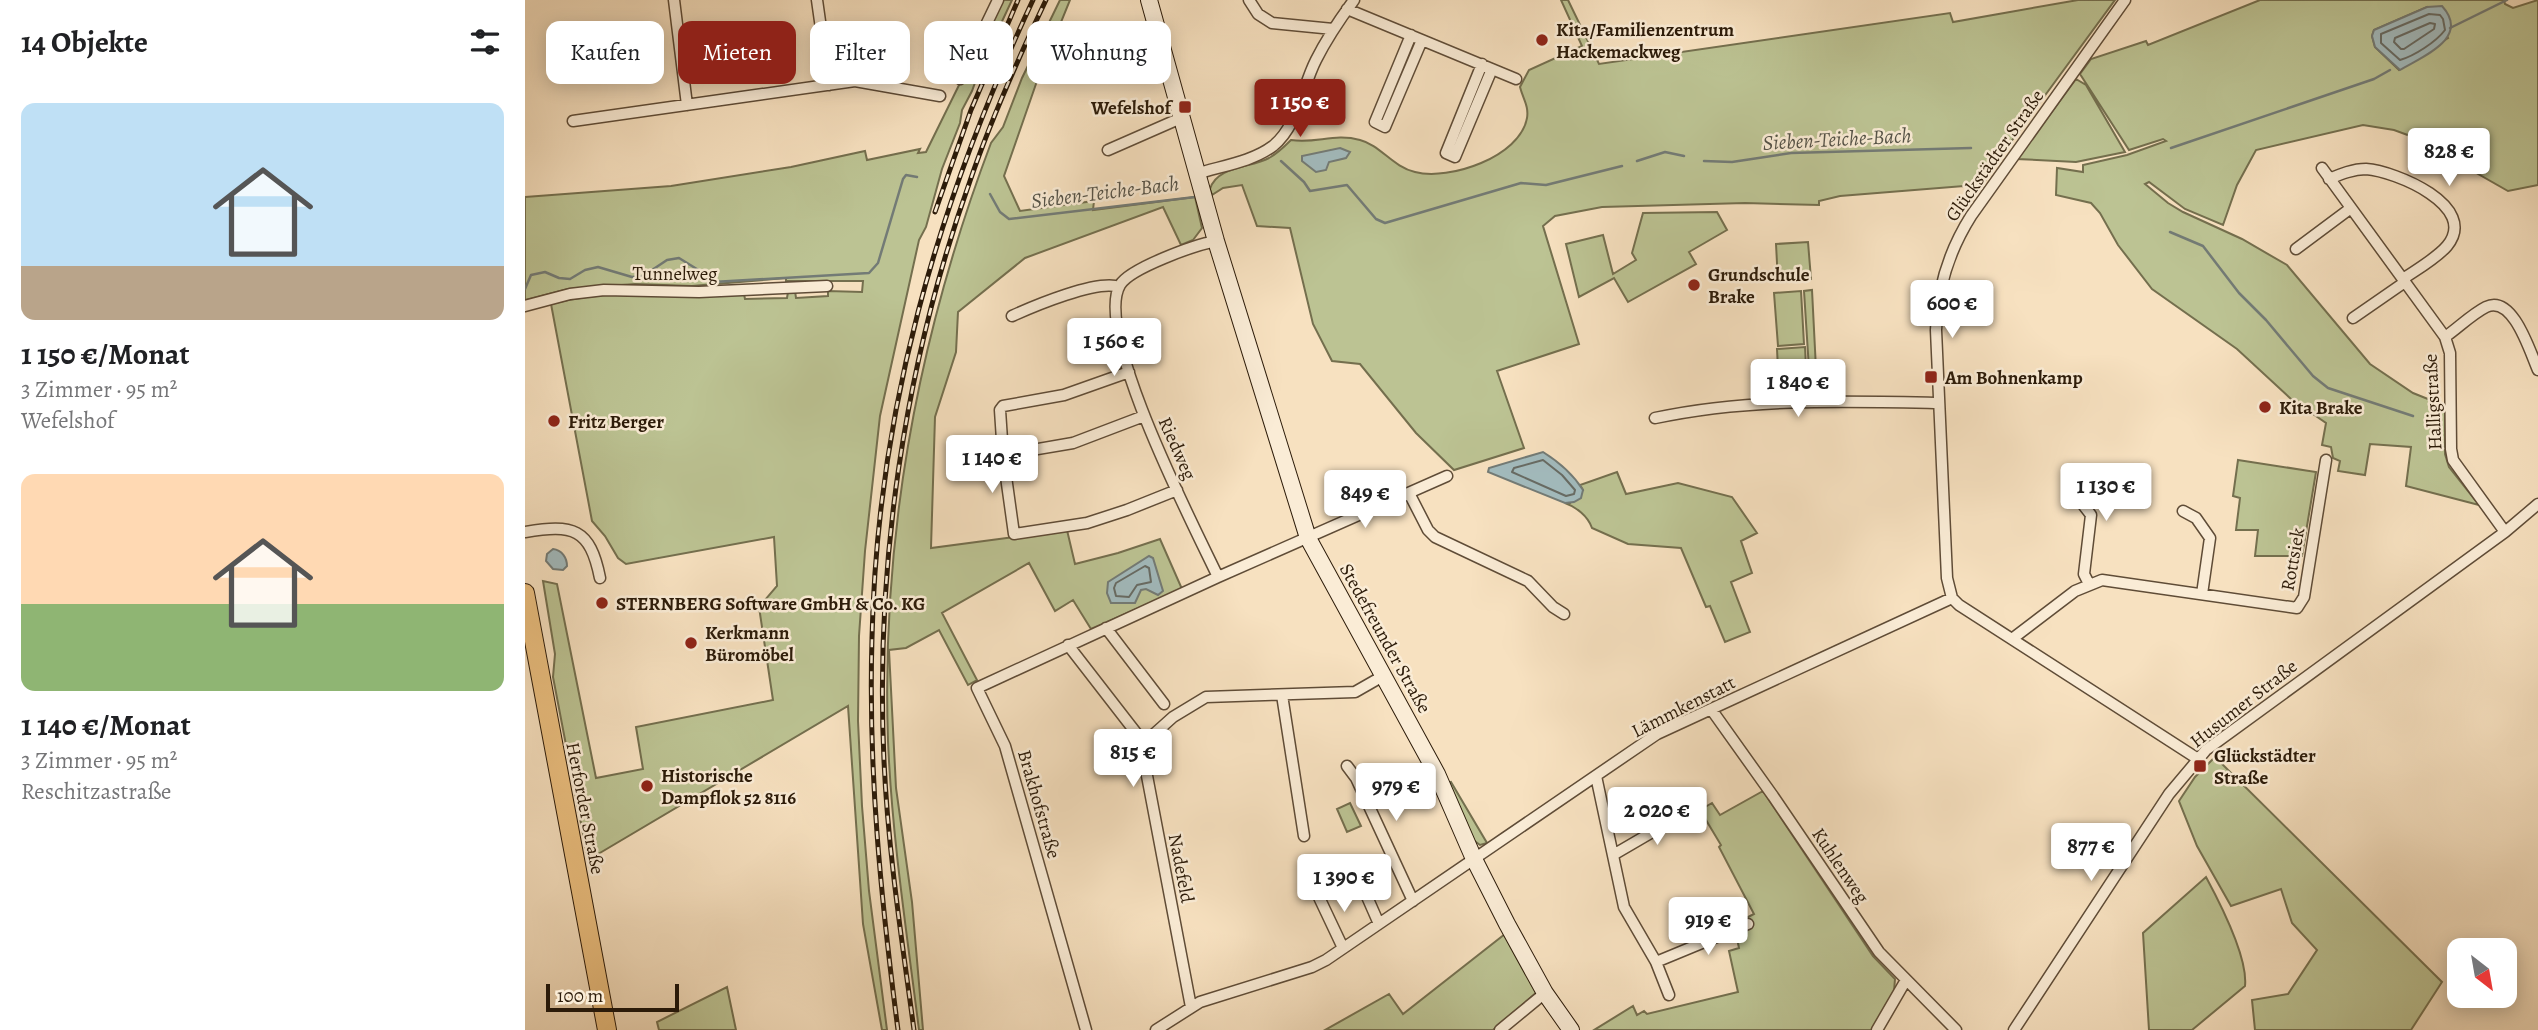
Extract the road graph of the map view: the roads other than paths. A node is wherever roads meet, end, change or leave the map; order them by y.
1 (674, 0) edge
2 (817, 0) edge
3 (998, 0) edge
4 (1149, 0) edge
5 (1249, 0) edge
6 (2125, 0) edge
7 (1350, 4) edge
8 (988, 21) edge
9 (1333, 29) junction
10 (1417, 38) junction
11 (1487, 66) junction
12 (1516, 79) dead end
13 (829, 85) junction
14 (940, 96) dead end
15 (687, 105) junction
16 (1181, 118) junction
17 (573, 121) dead end
18 (1108, 150) dead end
19 (2322, 167) dead end
20 (1196, 174) junction
21 (2329, 179) junction
22 (2351, 208) junction
23 (1216, 241) junction
24 (2296, 249) dead end
25 (2404, 281) junction
26 (827, 286) dead end
27 (1119, 287) junction
28 (525, 306) edge
29 (1012, 316) dead end
30 (2353, 318) dead end
31 (2445, 337) junction
32 (2538, 370) edge
33 (1129, 372) junction
34 (1939, 403) junction
35 (1144, 416) junction
36 (1655, 418) dead end
37 (1003, 455) junction
38 (2326, 460) dead end
39 (1447, 477) dead end
40 (1177, 490) junction
41 (1409, 493) junction
42 (2070, 495) dead end
43 (2538, 504) edge
44 (2183, 511) dead end
45 (525, 532) edge
46 (2505, 532) junction
47 (1308, 538) junction
48 (1218, 577) junction
49 (600, 578) dead end
50 (2089, 583) junction
51 (525, 593) edge
52 (2202, 594) junction
53 (1952, 598) junction
54 (1564, 614) dead end
55 (1106, 628) junction
56 (2012, 639) junction
57 (1068, 645) junction
58 (1383, 676) junction
59 (1282, 695) junction
60 (1164, 705) dead end
61 (1711, 709) junction
62 (1144, 743) junction
63 (2198, 759) junction
64 (1347, 766) dead end
65 (1596, 776) junction
66 (1685, 813) dead end
67 (1304, 836) dead end
68 (1613, 855) junction
69 (1474, 859) junction
70 (1354, 867) dead end
71 (1317, 893) dead end
72 (1413, 901) junction
73 (1379, 924) junction
74 (1748, 924) dead end
75 (1343, 948) junction
76 (1656, 962) junction
77 (1906, 980) junction
78 (1669, 995) dead end
79 (1541, 996) junction
80 (1191, 1007) junction
81 (607, 1030) edge
82 (1086, 1030) edge
83 (1156, 1030) edge
84 (1500, 1030) edge
85 (1571, 1030) edge
86 (1877, 1030) edge
87 (1955, 1030) edge
88 (2014, 1030) edge

1 - 15 street
2 - 13 street
3 - 8 street
4 - 16 street, Stedefreunder Straße
5 - 9 street
6 - 34 street, Glückstädter Straße
7 - 9 street
7 - 10 street
9 - 20 street
10 - 10 street
10 - 11 street
11 - 11 street
11 - 12 street
13 - 14 street
13 - 15 street
15 - 17 street
16 - 18 street
16 - 20 street, Stedefreunder Straße
19 - 21 street, Halligstraße
20 - 23 street, Stedefreunder Straße
21 - 22 street, Halligstraße
21 - 25 street
22 - 24 street
22 - 25 street, Halligstraße
23 - 27 street
23 - 47 street, Stedefreunder Straße
25 - 30 street
25 - 31 street, Halligstraße
26 - 28 street, Tunnelweg
27 - 29 street
27 - 33 street, Riedweg
31 - 32 street, Halligstraße
31 - 46 street, Halligstraße
33 - 35 street, Riedweg
33 - 37 street
34 - 36 street
34 - 53 street, Glückstädter Straße
35 - 37 street
35 - 40 street, Riedweg
37 - 40 street
38 - 52 street, Rottsiek
39 - 41 street
40 - 48 street, Riedweg
41 - 47 street
41 - 54 street
42 - 50 street
43 - 46 street, Husumer Straße
44 - 52 street
45 - 49 street
46 - 63 street, Husumer Straße
47 - 48 street, Brakhofstraße
47 - 58 street, Stedefreunder Straße
48 - 55 street, Brakhofstraße
50 - 52 street, Rottsiek
50 - 56 street
51 - 81 main road, Herforder Straße
53 - 56 street
53 - 61 street, Lämmkenstatt
55 - 57 street, Brakhofstraße
55 - 60 street
56 - 63 street
57 - 62 street
57 - 82 street, Brakhofstraße
58 - 59 street
58 - 69 street, Stedefreunder Straße
59 - 62 street
59 - 67 street
61 - 65 street, Lämmkenstatt
61 - 77 street, Kuhlenweg
62 - 80 street, Nadefeld
63 - 88 street, Husumer Straße
64 - 72 street
65 - 68 street
65 - 69 street, Lämmkenstatt
66 - 68 street
68 - 76 street
69 - 72 street, Lämmkenstatt
69 - 79 street, Stedefreunder Straße
70 - 73 street
71 - 75 street
72 - 73 street, Lämmkenstatt
73 - 75 street, Lämmkenstatt
74 - 76 street
75 - 80 street, Lämmkenstatt
76 - 78 street
77 - 86 street
77 - 87 street, Kuhlenweg
79 - 84 street
79 - 85 street, Stedefreunder Straße
80 - 83 street, Lämmkenstatt

